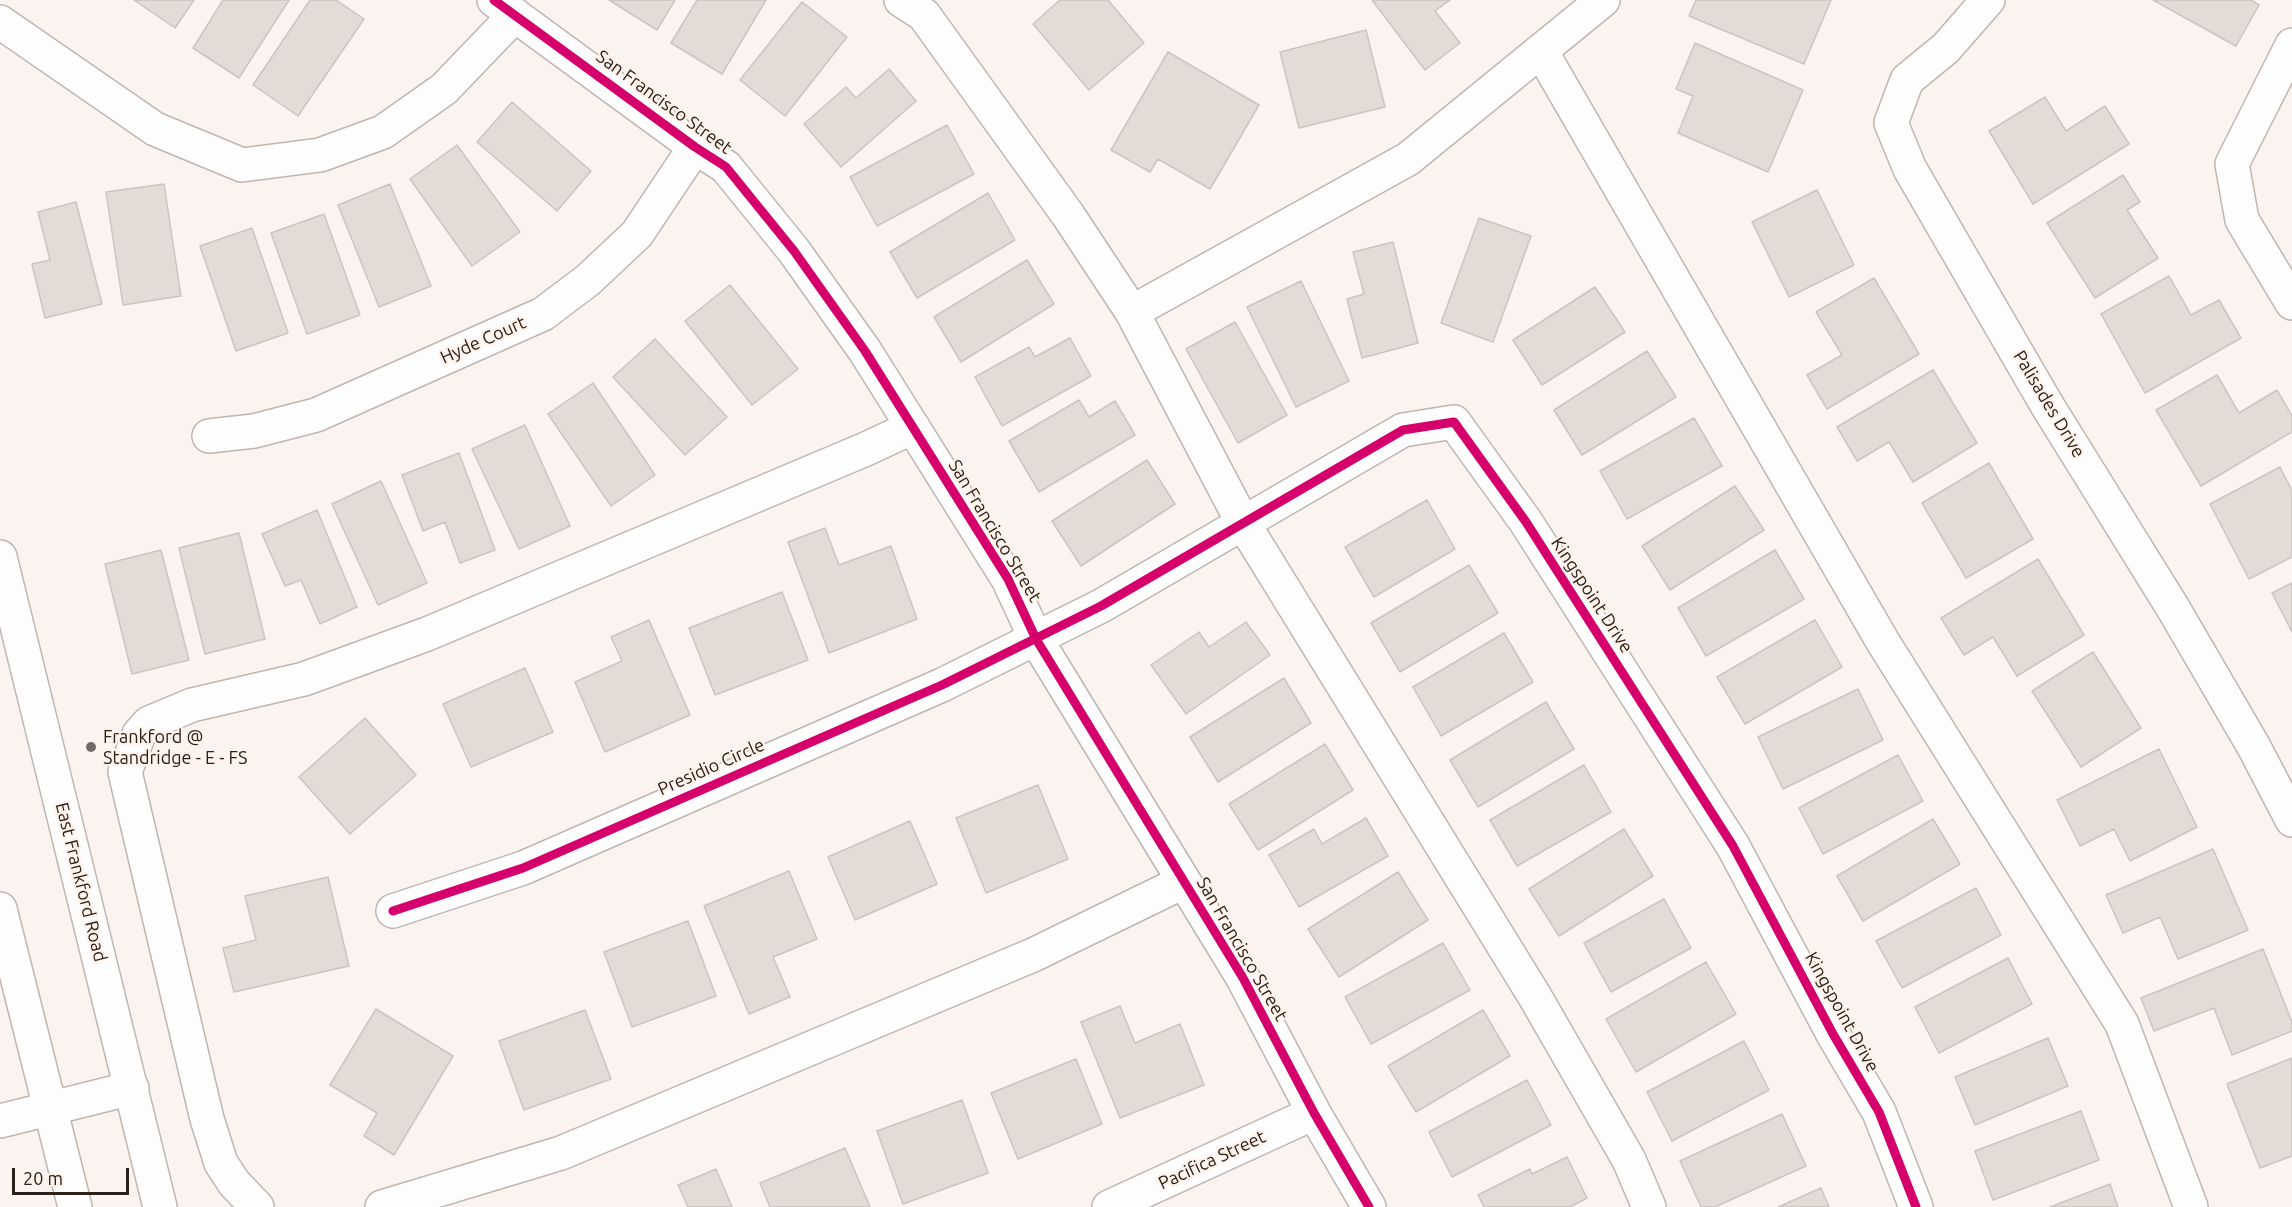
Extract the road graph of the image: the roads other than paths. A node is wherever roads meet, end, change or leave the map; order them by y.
1 (901, 0) edge
2 (1603, 0) edge
3 (1988, 0) edge
4 (505, 8) edge
5 (0, 22) edge
6 (2292, 45) edge
7 (1541, 51) junction
8 (695, 147) junction
9 (2292, 303) edge
10 (1132, 312) junction
11 (912, 427) junction
12 (208, 436) dead end
13 (1244, 523) junction
14 (0, 557) edge
15 (1036, 639) junction
16 (2292, 820) edge
17 (1183, 882) junction
18 (0, 909) edge
19 (393, 911) dead end
20 (9, 981) edge
21 (132, 1088) junction
22 (51, 1108) junction
23 (1314, 1113) junction
24 (0, 1121) edge
25 (75, 1207) edge
26 (160, 1207) edge
27 (257, 1207) edge
28 (382, 1207) edge
29 (1109, 1207) edge
30 (1370, 1207) edge
31 (1649, 1207) edge
32 (1916, 1207) edge
33 (2191, 1207) edge

1 - 10 street
2 - 7 street
3 - 16 street, Palisades Drive
4 - 5 street
4 - 8 street, San Francisco Street
6 - 9 street
7 - 10 street
7 - 33 street
8 - 11 street, San Francisco Street
8 - 12 street, Hyde Court
10 - 13 street
11 - 15 street, San Francisco Street
11 - 27 street
13 - 15 street, Kingspoint Drive
13 - 31 street
13 - 32 street, Kingspoint Drive
14 - 21 street, East Frankford Road
15 - 17 street, San Francisco Street
15 - 19 street, Presidio Circle
17 - 23 street, San Francisco Street
17 - 28 street
18 - 20 street
20 - 22 street
21 - 22 street
21 - 26 street, East Frankford Road
22 - 24 street
22 - 25 street
23 - 29 street, Pacifica Street
23 - 30 street, San Francisco Street

